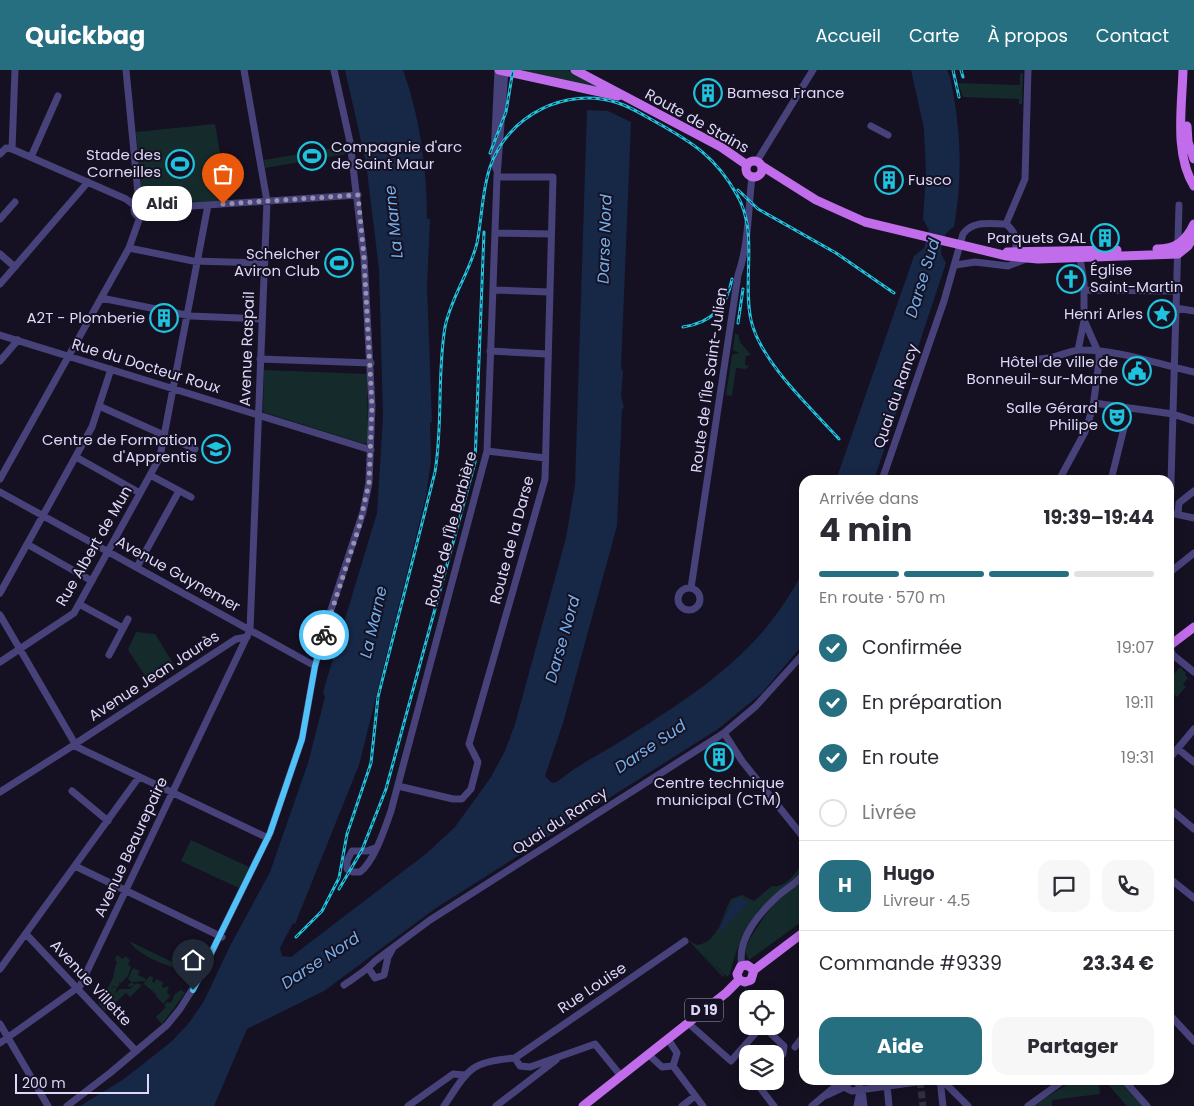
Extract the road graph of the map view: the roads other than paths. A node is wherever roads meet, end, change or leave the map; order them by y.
1 (15, 70) edge
2 (126, 70) edge
3 (244, 70) edge
4 (334, 70) edge
5 (502, 70) edge
6 (575, 70) edge
7 (813, 70) edge
8 (1028, 70) edge
9 (1183, 70) edge
10 (1189, 70) edge
11 (58, 96) dead end
12 (632, 100) junction
13 (871, 126) dead end
14 (888, 135) dead end
15 (12, 149) junction
16 (0, 154) edge
17 (31, 157) junction
18 (1194, 160) edge
19 (747, 165) junction
20 (758, 170) junction
21 (497, 177) junction
22 (88, 182) junction
23 (1194, 186) edge
24 (358, 195) junction
25 (266, 201) junction
26 (15, 202) dead end
27 (137, 205) junction
28 (208, 205) junction
29 (1179, 205) dead end
30 (147, 209) junction
31 (140, 217) junction
32 (0, 219) edge
33 (1006, 224) junction
34 (1194, 224) edge
35 (495, 233) junction
36 (551, 234) junction
37 (1194, 236) edge
38 (1016, 238) junction
39 (129, 248) junction
40 (1178, 250) junction
41 (1009, 253) junction
42 (0, 254) edge
43 (1027, 255) junction
44 (1080, 255) junction
45 (198, 260) junction
46 (264, 262) junction
47 (956, 265) junction
48 (15, 267) junction
49 (0, 284) edge
50 (493, 290) junction
51 (1084, 290) junction
52 (1177, 291) junction
53 (549, 292) junction
54 (101, 298) junction
55 (1176, 308) junction
56 (1194, 311) edge
57 (187, 315) junction
58 (262, 319) junction
59 (1084, 320) junction
60 (0, 335) edge
61 (18, 340) junction
62 (1078, 350) junction
63 (1097, 350) junction
64 (490, 351) junction
65 (547, 354) junction
66 (68, 356) junction
67 (260, 359) junction
68 (1037, 359) dead end
69 (0, 361) edge
70 (370, 363) junction
71 (1175, 367) junction
72 (110, 369) junction
73 (1194, 372) edge
74 (173, 388) junction
75 (1094, 403) junction
76 (99, 406) junction
77 (1129, 408) junction
78 (1173, 414) junction
79 (258, 415) junction
80 (1194, 421) edge
81 (164, 435) junction
82 (195, 449) dead end
83 (371, 450) junction
84 (487, 451) junction
85 (76, 457) junction
86 (545, 458) junction
87 (150, 475) junction
88 (884, 475) edge
89 (1062, 475) edge
90 (1112, 475) edge
91 (1174, 475) edge
92 (0, 478) edge
93 (179, 491) junction
94 (1194, 491) edge
95 (0, 492) edge
96 (140, 493) junction
97 (191, 497) dead end
98 (1174, 514) edge
99 (43, 516) junction
100 (1194, 518) edge
101 (27, 544) junction
102 (108, 551) junction
103 (1194, 553) edge
104 (137, 567) junction
105 (1174, 570) edge
106 (92, 580) junction
107 (692, 588) dead end
108 (0, 593) edge
109 (79, 604) junction
110 (0, 615) edge
111 (128, 619) dead end
112 (1194, 627) edge
113 (123, 628) junction
114 (248, 633) junction
115 (1174, 642) edge
116 (20, 649) junction
117 (109, 655) dead end
118 (1174, 655) edge
119 (799, 659) edge
120 (0, 662) edge
121 (315, 666) junction
122 (1194, 672) edge
123 (1194, 730) edge
124 (724, 733) junction
125 (76, 744) junction
126 (1178, 749) junction
127 (1174, 753) edge
128 (1194, 762) edge
129 (139, 777) junction
130 (398, 786) junction
131 (72, 791) dead end
132 (0, 792) edge
133 (172, 792) junction
134 (1174, 812) edge
135 (108, 821) junction
136 (1194, 829) edge
137 (799, 832) edge
138 (268, 838) junction
139 (375, 848) dead end
140 (75, 866) junction
141 (799, 878) edge
142 (1174, 882) edge
143 (126, 891) junction
144 (1194, 898) edge
145 (26, 934) junction
146 (221, 936) junction
147 (799, 936) edge
148 (685, 941) dead end
149 (394, 948) junction
150 (742, 966) junction
151 (0, 969) edge
152 (370, 969) junction
153 (754, 970) junction
154 (739, 980) junction
155 (344, 985) dead end
156 (78, 989) junction
157 (1174, 1019) edge
158 (688, 1023) junction
159 (0, 1024) edge
160 (8, 1037) junction
161 (668, 1039) junction
162 (1194, 1041) edge
163 (799, 1042) edge
164 (0, 1043) edge
165 (744, 1045) edge
166 (783, 1045) edge
167 (795, 1047) dead end
168 (136, 1051) junction
169 (739, 1051) edge
170 (648, 1055) junction
171 (561, 1057) junction
172 (515, 1058) junction
173 (673, 1066) junction
174 (464, 1075) junction
175 (621, 1076) junction
176 (840, 1085) edge
177 (847, 1085) edge
178 (858, 1085) edge
179 (887, 1085) joint
180 (941, 1085) edge
181 (946, 1085) edge
182 (1057, 1085) edge
183 (1128, 1085) edge
184 (861, 1088) junction
185 (762, 1090) edge
186 (852, 1091) junction
187 (695, 1096) junction
188 (48, 1106) edge
189 (67, 1106) edge
190 (408, 1106) edge
191 (444, 1106) edge
192 (496, 1106) edge
193 (583, 1106) edge
194 (682, 1106) edge
195 (703, 1106) edge
196 (774, 1106) edge
197 (812, 1106) edge
198 (853, 1106) edge
199 (857, 1106) edge
200 (864, 1106) edge
201 (889, 1106) edge
202 (943, 1106) edge
203 (968, 1106) edge
204 (1028, 1106) edge
205 (1147, 1106) edge

1 - 15 street
2 - 27 street
3 - 25 street, Avenue Raspail
4 - 24 street
5 - 12 main road, Route de Stains
5 - 21 street, Route de l'Île Barbière
6 - 12 main road, Route de Stains
7 - 20 street
8 - 33 street
9 - 23 main road
10 - 18 main road
11 - 17 street
12 - 19 main road, Route de Stains
13 - 14 street
15 - 16 street
15 - 17 street
17 - 22 street
19 - 20 main road
19 - 20 main road
20 - 41 main road
20 - 107 street, Route de l'Île Saint-Julien
21 - 35 street, Route de l'Île Barbière
21 - 36 street, Route de la Darse
22 - 27 street
22 - 48 street
24 - 25 street
24 - 70 street
25 - 28 street
25 - 46 street, Avenue Raspail
26 - 32 street
27 - 30 street
27 - 31 street
28 - 30 street
28 - 45 street, Rue Albert de Mun
29 - 40 street
30 - 31 street
31 - 39 street
33 - 38 street
33 - 47 street, Quai du Rancy
34 - 40 main road
35 - 36 street
35 - 50 street, Route de l'Île Barbière
36 - 53 street, Route de la Darse
37 - 40 main road
38 - 41 street
38 - 41 street
38 - 43 street
39 - 45 street
39 - 54 street
40 - 44 main road
40 - 52 street
41 - 43 main road
42 - 48 street
43 - 44 main road
43 - 47 street
44 - 51 street
45 - 46 street
45 - 57 street, Rue Albert de Mun
46 - 58 street, Avenue Raspail
47 - 88 street, Quai du Rancy
48 - 49 street
50 - 53 street
50 - 64 street, Route de l'Île Barbière
51 - 52 street
51 - 59 street
52 - 55 street
53 - 65 street, Route de la Darse
54 - 57 street
54 - 66 street
55 - 56 street
55 - 71 street
57 - 58 street
57 - 74 street, Rue Albert de Mun
58 - 67 street, Avenue Raspail
59 - 62 street
59 - 63 street
60 - 61 street, Rue du Docteur Roux
61 - 66 street, Rue du Docteur Roux
61 - 69 street
62 - 63 street
62 - 68 street
63 - 71 street
63 - 75 street
64 - 65 street
64 - 84 street, Route de l'Île Barbière
65 - 86 street, Route de la Darse
66 - 72 street, Rue du Docteur Roux
66 - 92 street
67 - 70 street
67 - 79 street, Avenue Raspail
70 - 83 street
71 - 73 street
71 - 78 street
72 - 74 street, Rue du Docteur Roux
72 - 76 street
74 - 79 street, Rue du Docteur Roux
74 - 81 street, Rue Albert de Mun
75 - 77 street
75 - 89 street
76 - 81 street
76 - 85 street
77 - 78 street
77 - 90 street
78 - 80 street
78 - 91 street
79 - 83 street, Rue du Docteur Roux
79 - 114 street, Avenue Raspail
81 - 82 street
81 - 87 street, Rue Albert de Mun
83 - 121 street
84 - 86 street
84 - 130 street, Route de l'Île Barbière
85 - 96 street
85 - 99 street
86 - 130 street, Route de la Darse
87 - 93 street
87 - 96 street, Rue Albert de Mun
93 - 97 street
93 - 104 street
94 - 98 street
95 - 99 street, Avenue Guynemer
96 - 102 street, Rue Albert de Mun
98 - 100 street
99 - 101 street
99 - 102 street, Avenue Guynemer
101 - 106 street
101 - 108 street
102 - 104 street, Avenue Guynemer
102 - 106 street, Rue Albert de Mun
103 - 105 street
104 - 114 street, Avenue Guynemer
106 - 109 street, Rue Albert de Mun
109 - 113 street
109 - 116 street, Rue Albert de Mun
110 - 116 street
111 - 113 street
112 - 115 main road
113 - 117 street
114 - 121 street, Avenue Guynemer
114 - 125 street, Avenue Jean Jaurès
114 - 133 street, Avenue Beaurepaire
116 - 120 street, Rue Albert de Mun
116 - 125 street
118 - 122 street
119 - 124 street, Quai du Rancy
121 - 138 street
123 - 126 street
124 - 137 street
124 - 149 street, Quai du Rancy
125 - 129 street
125 - 132 street, Avenue Jean Jaurès
126 - 127 street
126 - 128 street
129 - 133 street
129 - 135 street
130 - 139 street, Route de l'Île Barbière
131 - 135 street
133 - 138 street
133 - 143 street, Avenue Beaurepaire
134 - 136 street
135 - 140 street
138 - 146 street
140 - 143 street
140 - 145 street
141 - 150 street
142 - 144 street
143 - 146 street
143 - 156 street, Avenue Beaurepaire
145 - 151 street
145 - 156 street, Avenue Villette
146 - 168 street
147 - 153 main road
148 - 172 street, Rue Louise
149 - 152 street, Quai du Rancy
149 - 152 street
150 - 153 main road
150 - 154 main road
152 - 155 street, Quai du Rancy
153 - 154 main road
154 - 158 main road, D 19
156 - 160 street, Avenue Beaurepaire
156 - 168 street, Avenue Villette
157 - 162 street
158 - 161 main road, D 19
158 - 169 street
159 - 160 street
160 - 164 street, Avenue Beaurepaire
160 - 188 street
161 - 170 main road, D 19
161 - 173 street
163 - 167 street
165 - 166 street
168 - 189 street
170 - 173 street
170 - 175 main road, D 19
171 - 172 street
171 - 175 street
171 - 192 street
172 - 174 street
173 - 187 street
174 - 190 street
174 - 191 street
175 - 193 main road, D 19
176 - 197 street
177 - 186 street
178 - 184 street
179 - 184 street
179 - 201 street
180 - 202 street
181 - 203 street
182 - 204 street
183 - 205 street
184 - 186 street
184 - 199 street
184 - 200 street
185 - 196 street
186 - 198 street
187 - 194 street
187 - 195 street

